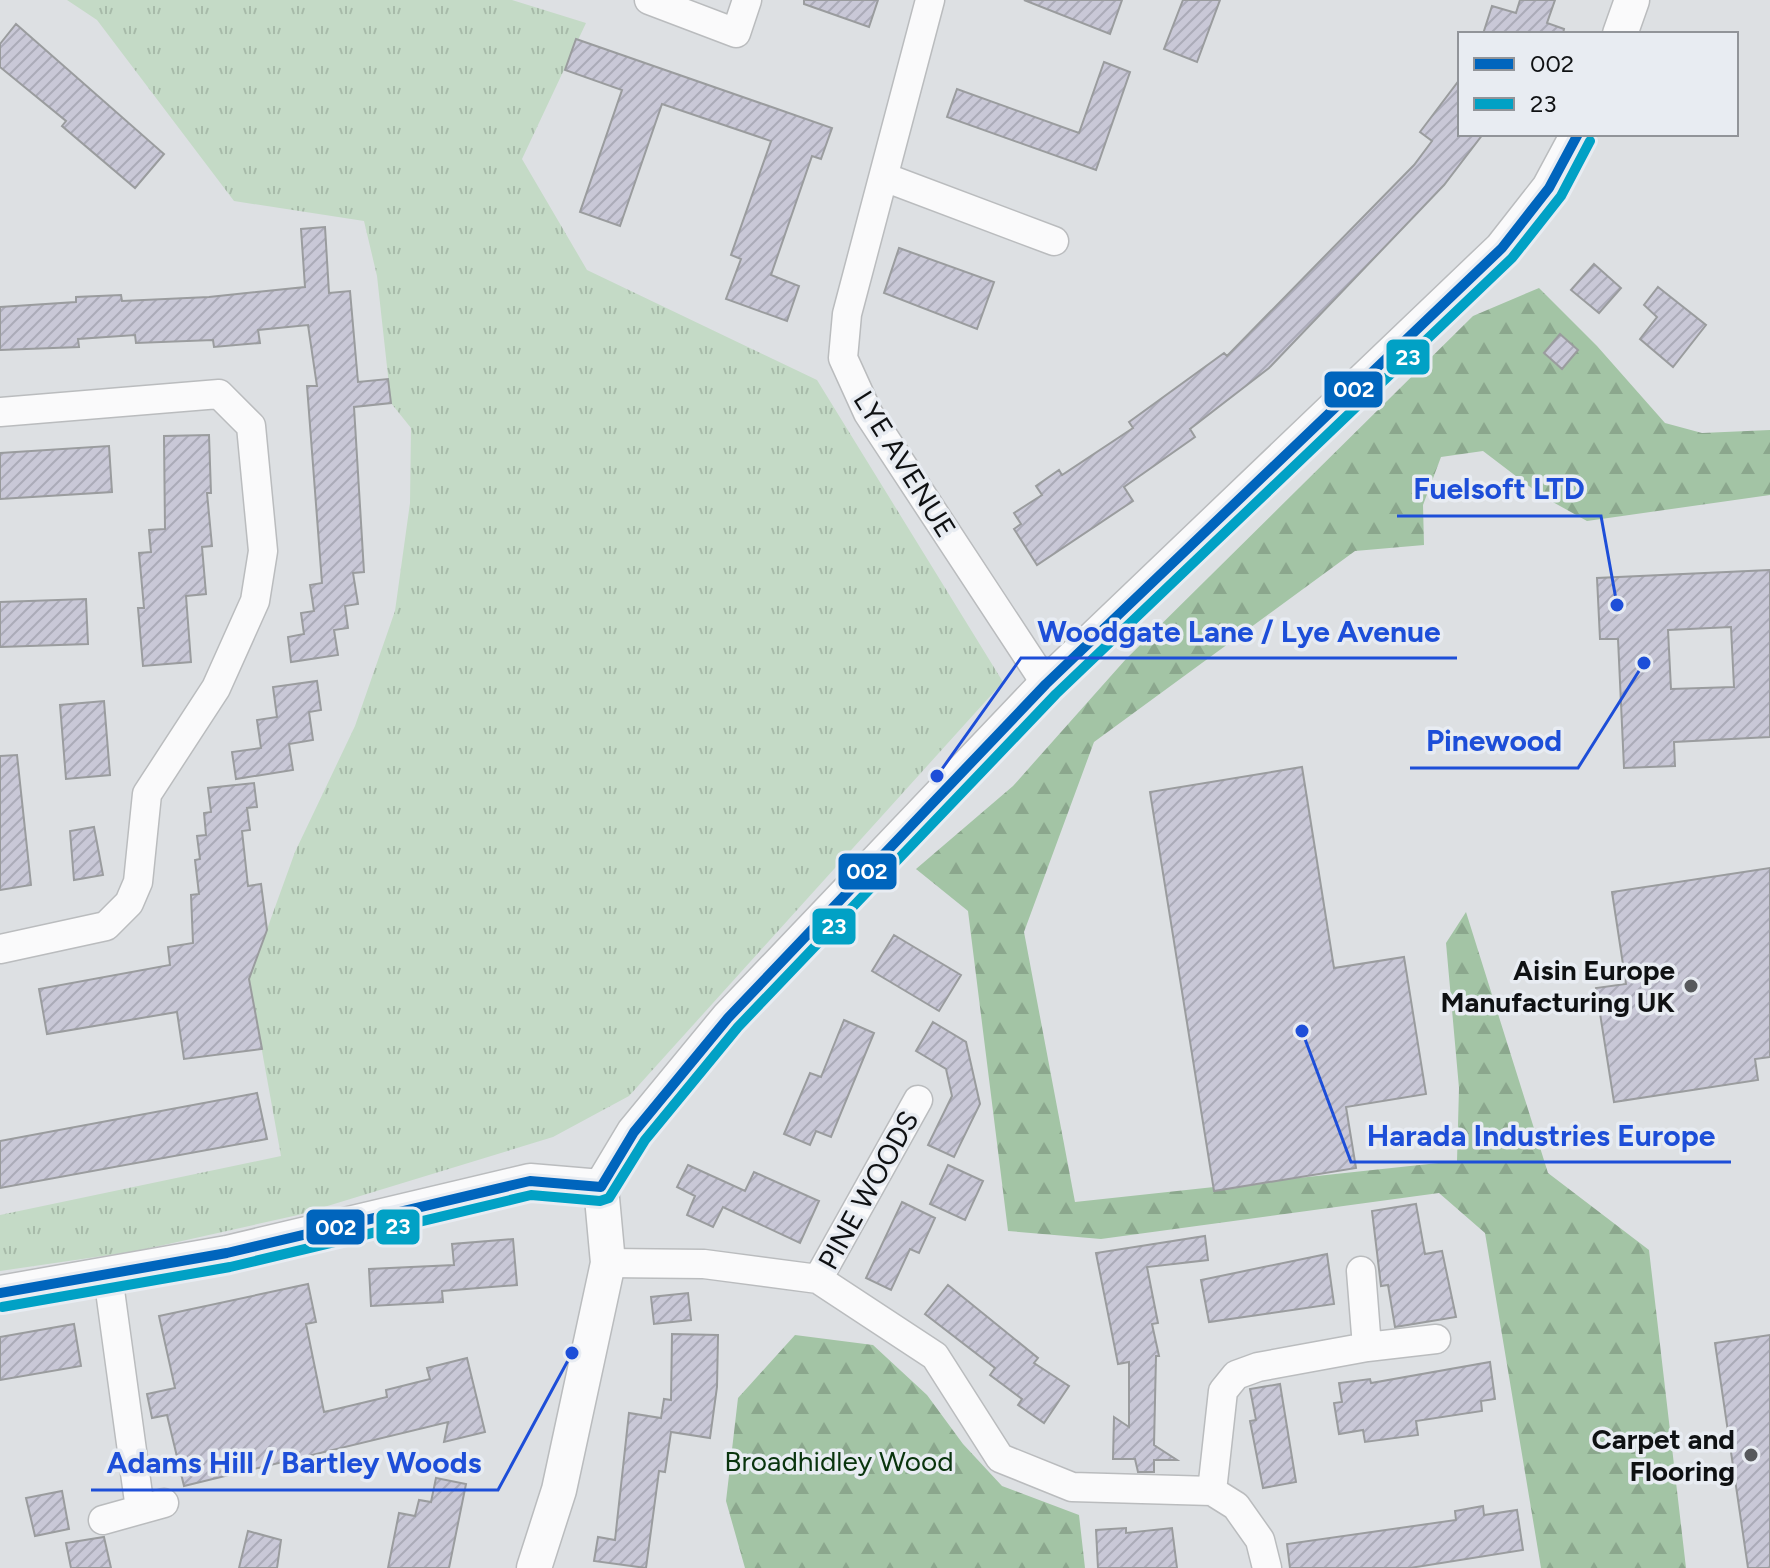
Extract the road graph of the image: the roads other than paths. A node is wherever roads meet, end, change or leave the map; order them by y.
1 (649, 0) edge
2 (747, 0) edge
3 (930, 0) edge
4 (1632, 0) edge
5 (1621, 32) edge
6 (1577, 136) edge
7 (884, 177) junction
8 (1054, 241) dead end
9 (0, 412) edge
10 (1046, 684) junction
11 (0, 949) edge
12 (918, 1100) dead end
13 (601, 1187) junction
14 (608, 1263) junction
15 (1361, 1271) dead end
16 (108, 1276) junction
17 (818, 1279) junction
18 (0, 1293) edge
19 (1436, 1339) dead end
20 (1367, 1347) junction
21 (1212, 1491) junction
22 (103, 1520) dead end
23 (534, 1568) edge
24 (1267, 1568) edge

1 - 2 street
3 - 7 street, LYE AVENUE
4 - 5 street
6 - 10 street
7 - 8 street
7 - 10 street, LYE AVENUE
9 - 11 street
10 - 13 street
12 - 17 street, PINE WOODS
13 - 14 street
13 - 16 street
14 - 17 street
14 - 23 street
15 - 20 street
16 - 18 street
16 - 22 street
17 - 21 street
19 - 20 street
20 - 21 street
21 - 24 street

